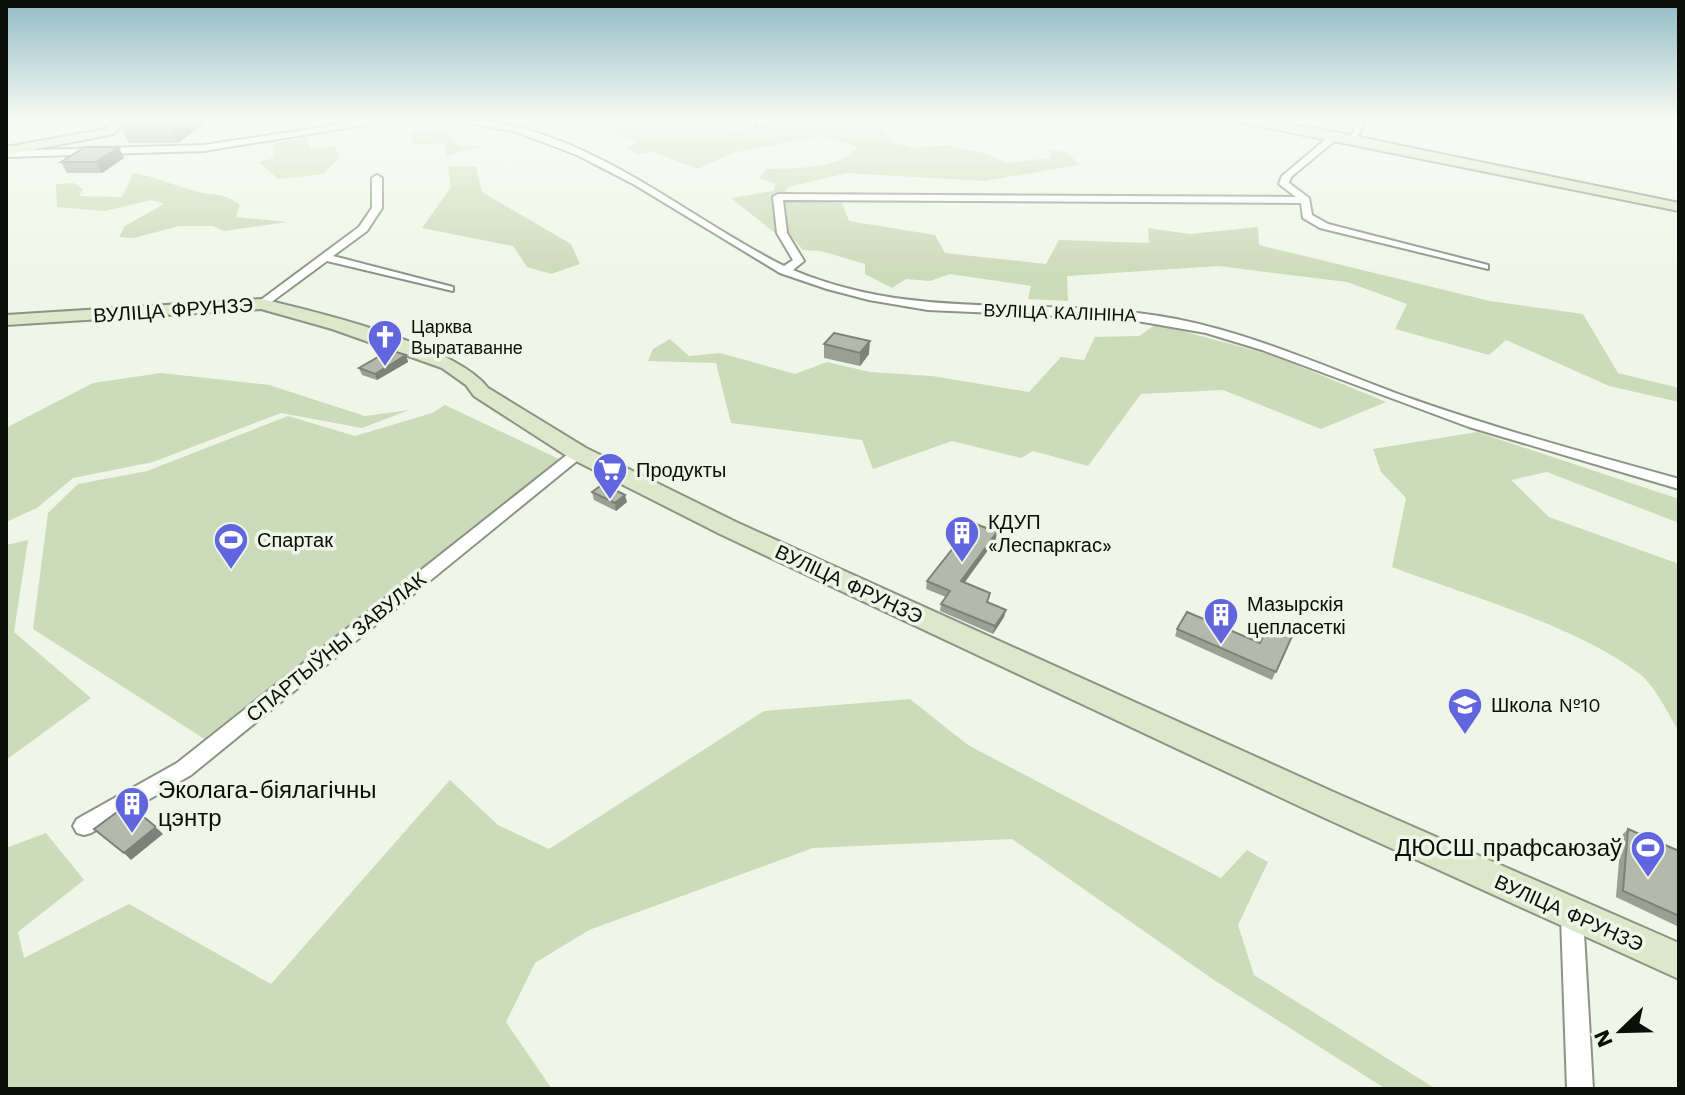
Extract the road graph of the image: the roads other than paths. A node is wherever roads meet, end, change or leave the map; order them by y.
1 (614, 170) edge
2 (1294, 170) edge
3 (1514, 170) edge
4 (377, 178) dead end
5 (1306, 200) junction
6 (1679, 204) edge
7 (327, 258) junction
8 (1484, 267) dead end
9 (784, 271) junction
10 (449, 289) dead end
11 (262, 304) junction
12 (6, 320) edge
13 (578, 453) junction
14 (1679, 484) edge
15 (84, 826) dead end
16 (1572, 916) junction
17 (1679, 961) edge
18 (1580, 1089) edge

1 - 9 street, ВУЛІЦА КАЛІНІНА
2 - 5 street
3 - 6 street
4 - 7 street
5 - 8 street
5 - 9 street
7 - 10 street
7 - 11 street
9 - 14 street, ВУЛІЦА КАЛІНІНА
11 - 12 street, ВУЛІЦА ФРУНЗЭ
11 - 13 street, ВУЛІЦА ФРУНЗЭ
13 - 15 street, СПАРТЫЎНЫ ЗАВУЛАК
13 - 16 street, ВУЛІЦА ФРУНЗЭ
16 - 17 street, ВУЛІЦА ФРУНЗЭ
16 - 18 street

